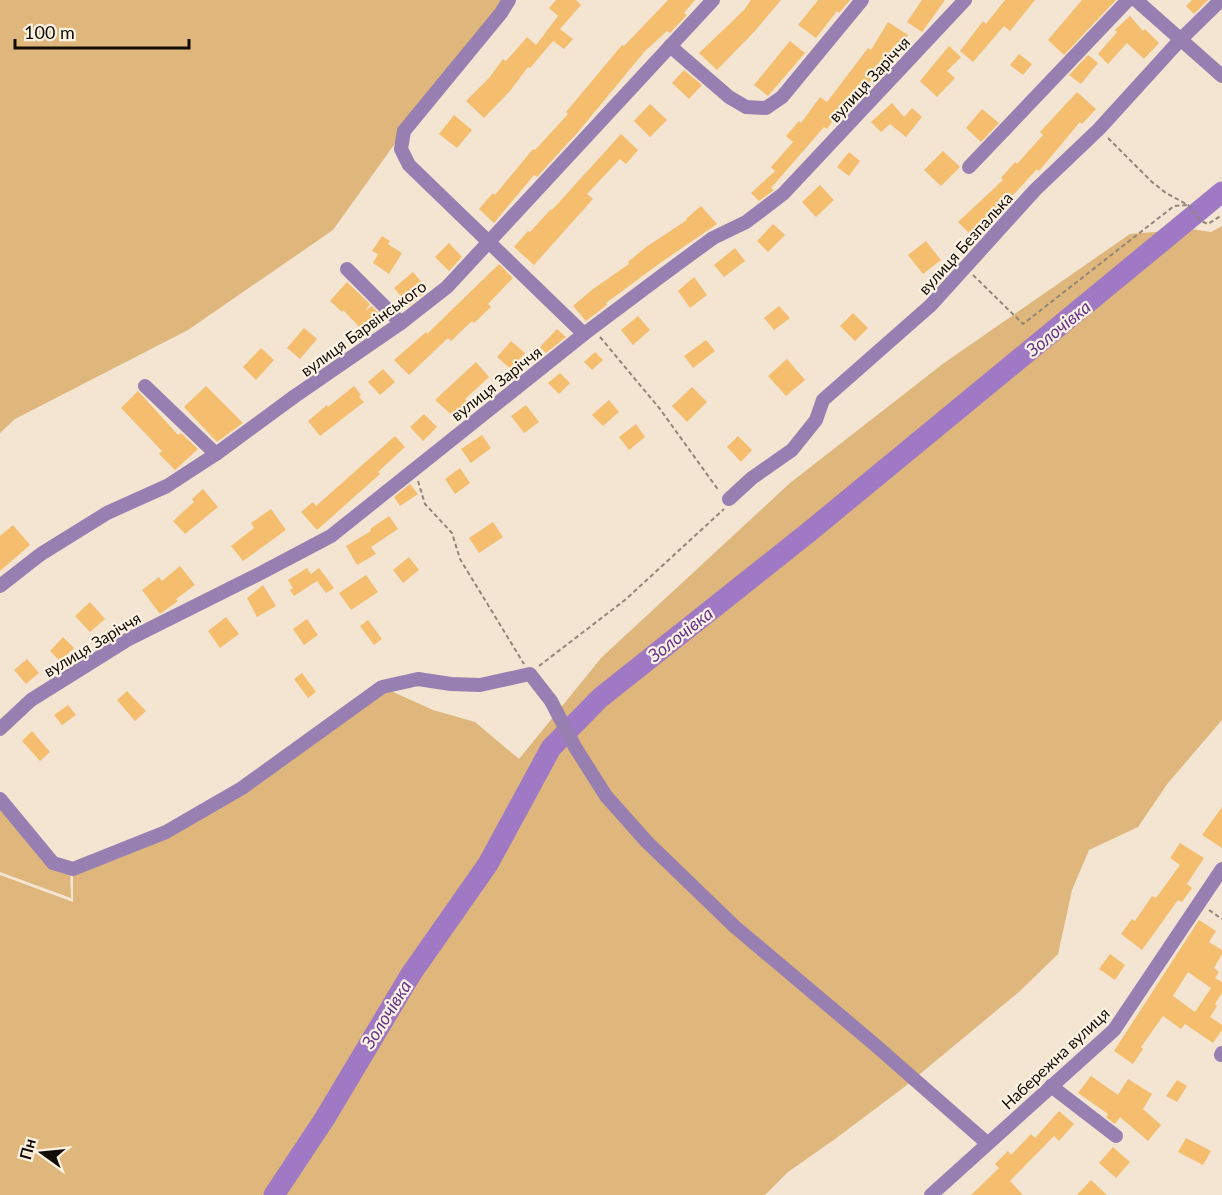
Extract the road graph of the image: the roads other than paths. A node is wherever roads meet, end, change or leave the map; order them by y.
1 (510, 0) edge
2 (713, 0) edge
3 (862, 0) edge
4 (965, 0) edge
5 (1128, 0) edge
6 (1136, 0) edge
7 (1221, 0) edge
8 (1179, 40) junction
9 (670, 46) junction
10 (1222, 76) edge
11 (969, 167) dead end
12 (489, 241) junction
13 (347, 269) dead end
14 (401, 323) junction
15 (588, 331) junction
16 (146, 386) dead end
17 (216, 454) junction
18 (729, 499) road end
19 (0, 586) edge
20 (0, 729) edge
21 (0, 799) edge
22 (1222, 869) edge
23 (1051, 1086) junction
24 (1116, 1136) dead end
25 (987, 1143) junction
26 (931, 1195) edge

1 - 12 street
2 - 9 street, вулиця Барвінського
3 - 9 street
4 - 15 street, вулиця Заріччя
5 - 11 street
6 - 8 street
7 - 8 street, вулиця Безпалька
8 - 10 street
8 - 18 street, вулиця Безпалька
9 - 12 street, вулиця Барвінського
12 - 14 street, вулиця Барвінського
12 - 15 street
13 - 14 street
14 - 17 street, вулиця Барвінського
15 - 20 street, вулиця Заріччя
16 - 17 street
17 - 19 street, вулиця Барвінського
21 - 25 street
22 - 23 street, Набережна вулиця
23 - 24 street
23 - 25 street, Набережна вулиця
25 - 26 street, Набережна вулиця

